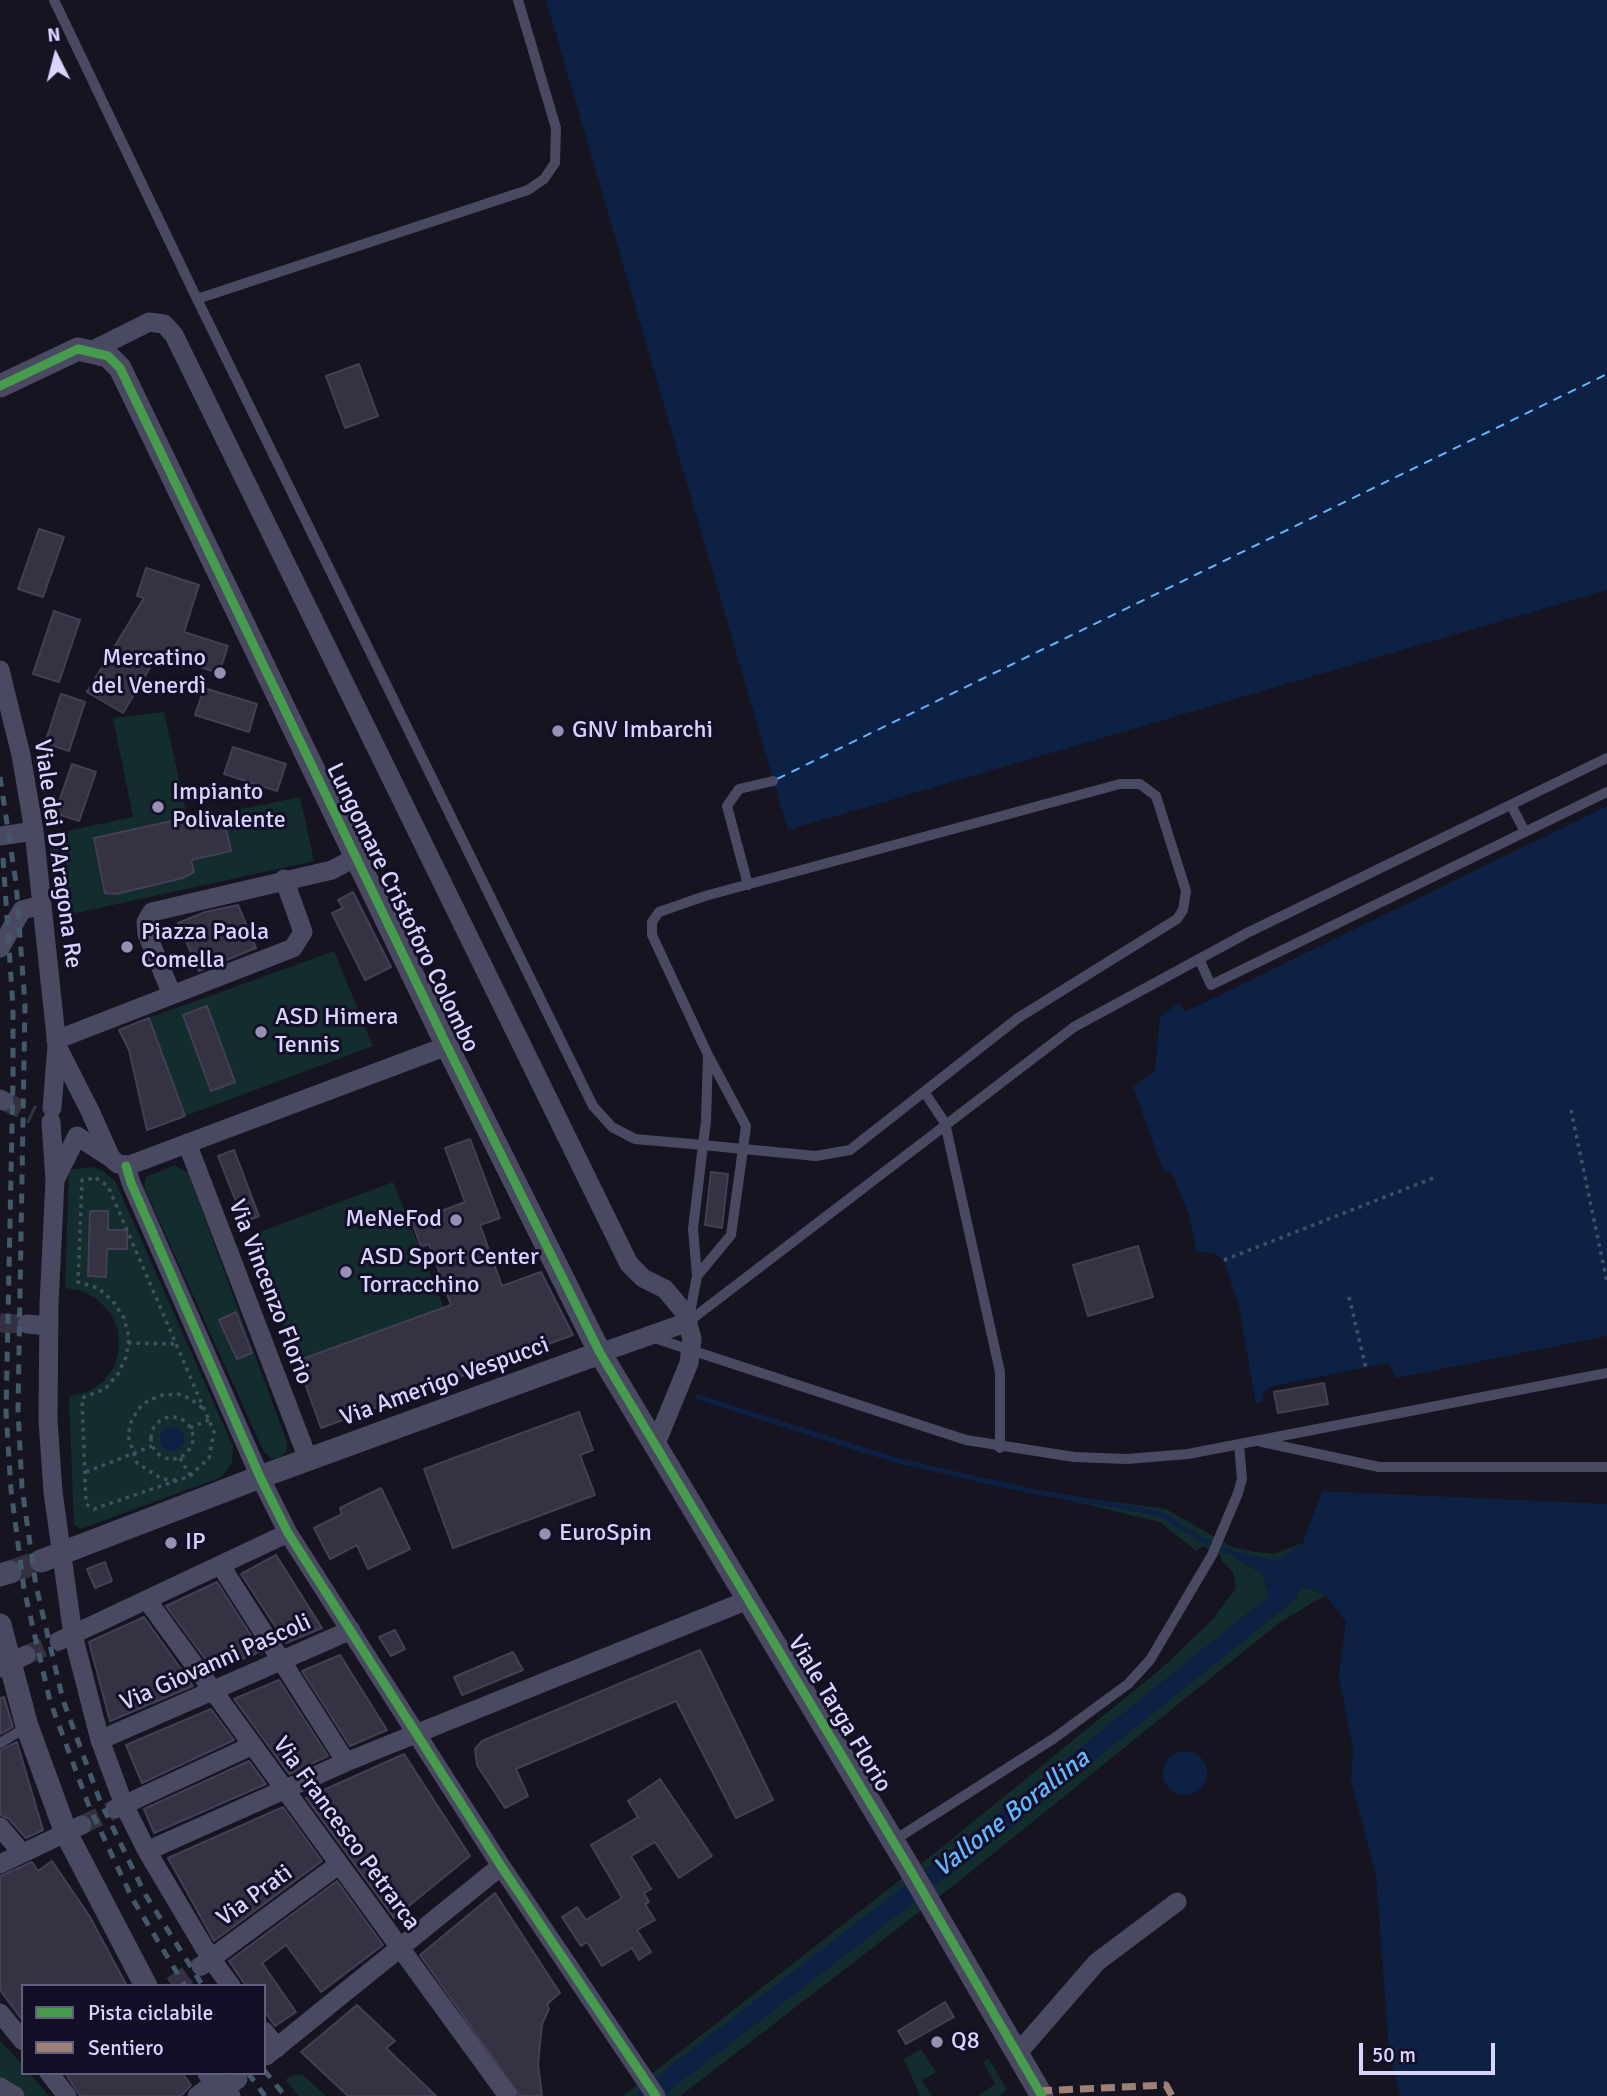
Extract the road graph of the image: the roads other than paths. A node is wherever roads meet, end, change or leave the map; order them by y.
1 (54, 0) edge
2 (518, 0) edge
3 (197, 299) junction
4 (93, 350) junction
5 (0, 386) edge
6 (0, 670) edge
7 (1607, 758) edge
8 (773, 780) dead end
9 (1607, 792) edge
10 (1511, 805) junction
11 (34, 831) junction
12 (1525, 832) junction
13 (0, 836) edge
14 (356, 857) junction
15 (284, 880) junction
16 (748, 885) junction
17 (43, 905) junction
18 (0, 948) edge
19 (1199, 959) junction
20 (172, 995) junction
21 (57, 1043) junction
22 (447, 1046) junction
23 (708, 1055) junction
24 (925, 1093) junction
25 (90, 1110) junction
26 (47, 1115) junction
27 (946, 1124) junction
28 (77, 1136) junction
29 (187, 1143) junction
30 (703, 1145) junction
31 (743, 1149) junction
32 (119, 1162) junction
33 (55, 1180) junction
34 (697, 1276) junction
35 (688, 1322) junction
36 (27, 1324) tunnel mouth
37 (48, 1325) junction
38 (648, 1336) junction
39 (691, 1351) junction
40 (600, 1353) junction
41 (1607, 1373) edge
42 (1255, 1441) junction
43 (1239, 1444) junction
44 (655, 1446) junction
45 (1000, 1448) junction
46 (308, 1460) junction
47 (1607, 1467) edge
48 (260, 1477) junction
49 (288, 1534) junction
50 (52, 1557) junction
51 (221, 1566) junction
52 (147, 1600) junction
53 (748, 1600) junction
54 (0, 1625) edge
55 (351, 1630) junction
56 (66, 1638) junction
57 (283, 1660) junction
58 (12, 1662) edge
59 (211, 1692) junction
60 (27, 1726) junction
61 (417, 1732) junction
62 (100, 1740) junction
63 (0, 1743) edge
64 (251, 1745) junction
65 (346, 1762) junction
66 (285, 1790) junction
67 (120, 1807) junction
68 (0, 1828) edge
69 (74, 1829) junction
70 (893, 1841) junction
71 (147, 1851) junction
72 (22, 1853) junction
73 (0, 1864) edge
74 (338, 1865) junction
75 (501, 1866) junction
76 (1177, 1902) dead end
77 (399, 1949) junction
78 (206, 1962) junction
79 (145, 1984) edge
80 (229, 1984) edge
81 (0, 2013) edge
82 (21, 2039) edge
83 (271, 2052) edge
84 (1017, 2054) junction
85 (51, 2075) edge
86 (223, 2084) edge
87 (0, 2087) edge
88 (1037, 2094) edge
89 (15, 2096) edge
90 (67, 2096) edge
91 (197, 2096) edge
92 (508, 2096) edge
93 (656, 2096) edge

1 - 3 lane
2 - 3 lane
3 - 30 lane
4 - 5 street
4 - 14 street, Lungomare Cristoforo Colombo
4 - 35 street
6 - 11 street, Viale dei D'Aragona Re
7 - 10 lane
8 - 16 lane
9 - 12 lane
10 - 12 lane
10 - 19 lane
11 - 13 street
11 - 17 street, Viale dei D'Aragona Re
12 - 19 lane
14 - 15 street
14 - 22 street, Lungomare Cristoforo Colombo
15 - 20 street
15 - 20 street
16 - 23 lane
16 - 24 lane
17 - 18 street
17 - 21 street, Viale dei D'Aragona Re
19 - 27 lane
20 - 21 street
21 - 25 street
21 - 26 street
22 - 29 street
22 - 40 street, Lungomare Cristoforo Colombo
23 - 30 lane
23 - 31 lane
24 - 27 lane
24 - 31 lane
25 - 26 street
25 - 28 street
25 - 32 street
26 - 28 street
26 - 33 street
27 - 35 lane
27 - 45 lane
28 - 32 street
28 - 33 street
29 - 32 street
29 - 46 street, Via Vincenzo Florio
30 - 31 lane
30 - 34 lane
31 - 34 lane
32 - 48 street
33 - 37 street
34 - 35 lane
35 - 38 street
35 - 39 street
36 - 37 street
37 - 50 street
38 - 39 lane
38 - 40 street
39 - 44 street
39 - 45 lane
40 - 44 street, Viale Targa Florio
40 - 46 street, Via Amerigo Vespucci
41 - 42 lane
42 - 43 lane
42 - 47 lane
43 - 45 lane
43 - 70 lane
44 - 53 street, Viale Targa Florio
46 - 48 street, Via Amerigo Vespucci
48 - 49 street
48 - 50 street, Via Amerigo Vespucci
49 - 51 street
49 - 55 street
50 - 56 street
51 - 52 street
51 - 57 street
52 - 56 street
52 - 59 street, Via Francesco Petrarca
53 - 61 street
53 - 70 street, Viale Targa Florio
54 - 58 street
55 - 57 street, Via Giovanni Pascoli
55 - 61 street
56 - 62 street
57 - 59 street, Via Giovanni Pascoli
57 - 65 street
58 - 60 street
59 - 62 street, Via Giovanni Pascoli
59 - 64 street, Via Francesco Petrarca
60 - 63 lane
60 - 69 street
61 - 65 street
61 - 75 street
62 - 67 street
64 - 66 street, Via Francesco Petrarca
64 - 67 street
65 - 66 street
66 - 71 street
66 - 74 street, Via Francesco Petrarca
67 - 71 street
68 - 72 street
69 - 72 street
69 - 79 street
70 - 84 street, Viale Targa Florio
71 - 78 street
72 - 73 street
74 - 77 street, Via Francesco Petrarca
74 - 78 street, Via Prati
75 - 77 street
75 - 93 street
76 - 84 street
77 - 83 street
77 - 92 street, Via Francesco Petrarca
78 - 80 street
81 - 82 street
84 - 88 street, Viale Targa Florio
85 - 90 street
86 - 91 street
87 - 89 street

